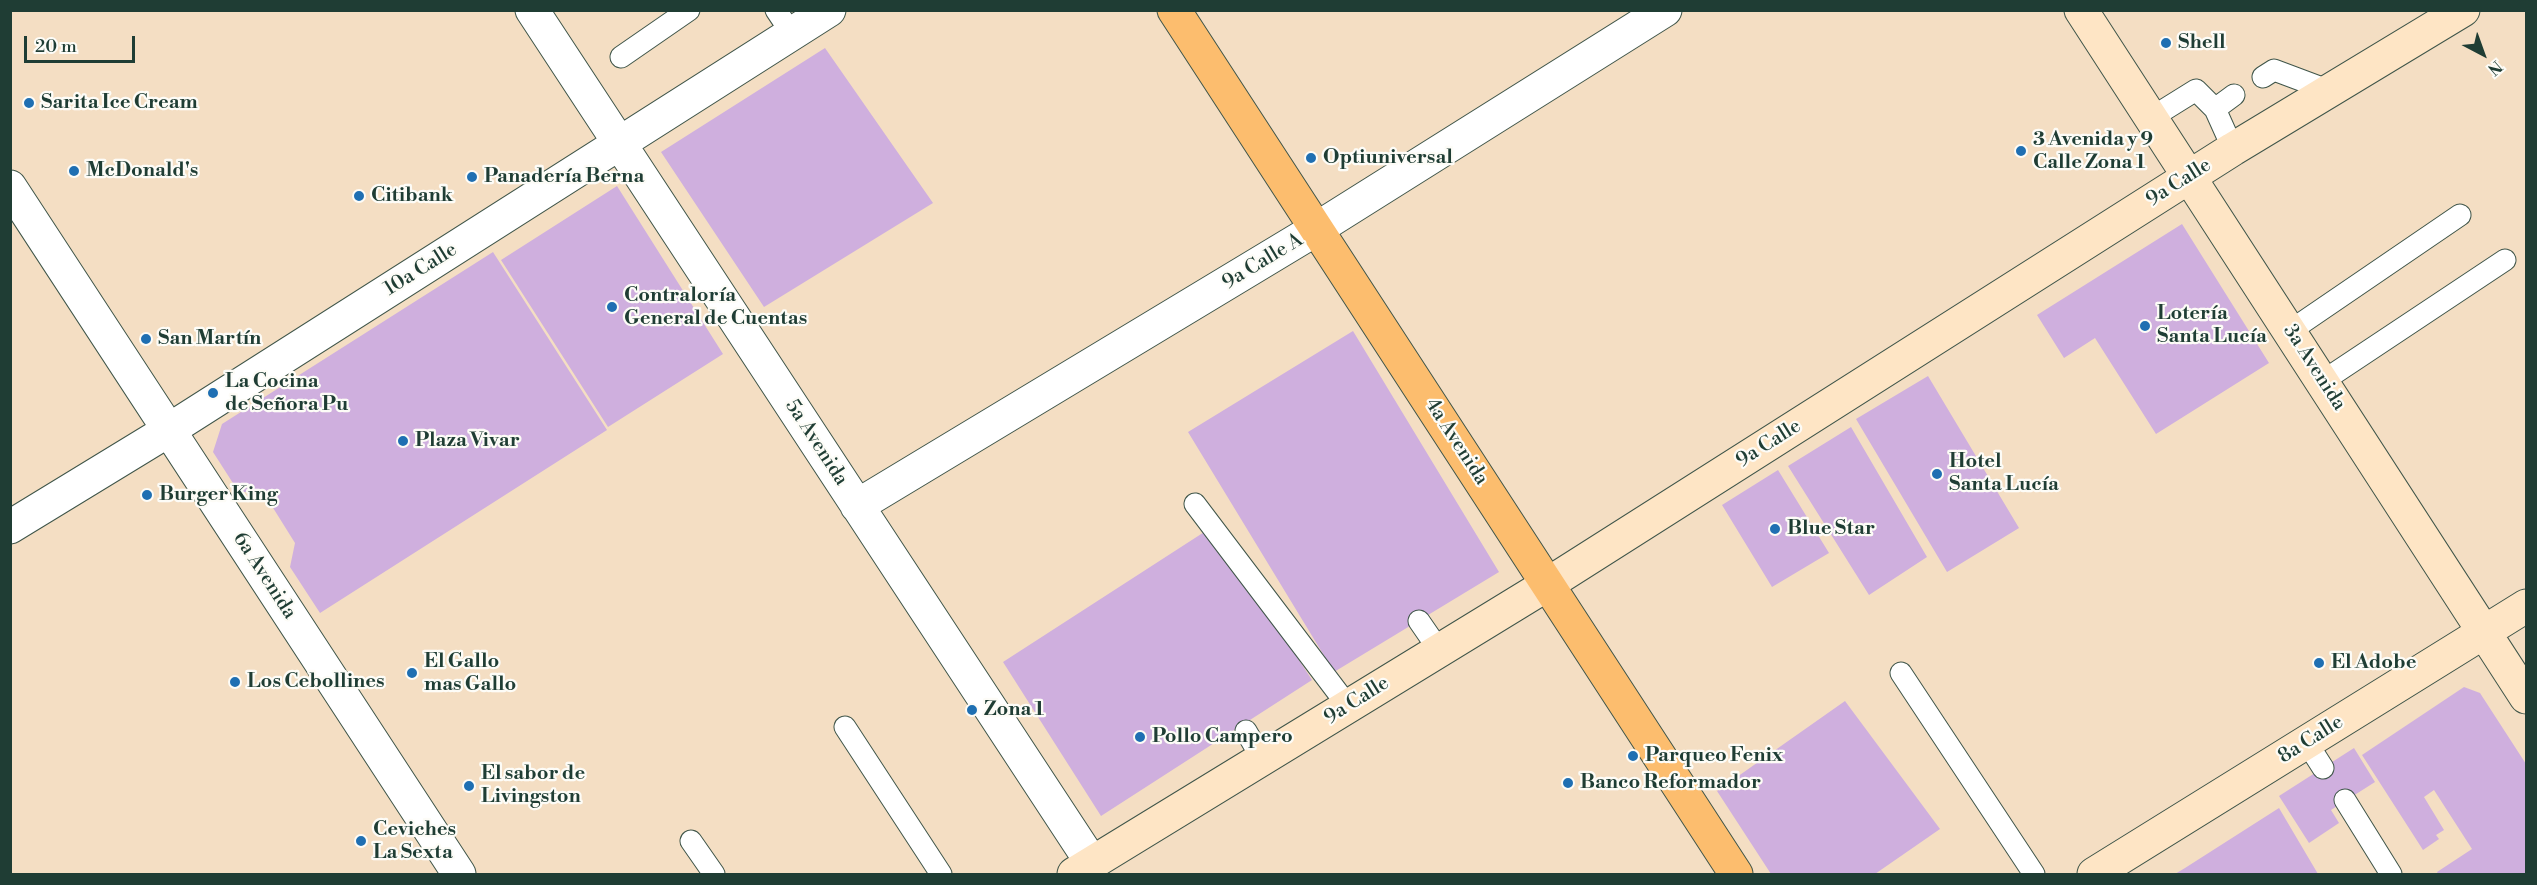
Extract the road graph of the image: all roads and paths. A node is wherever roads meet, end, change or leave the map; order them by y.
1 (689, 10) edge
2 (829, 10) edge
3 (1174, 10) edge
4 (1665, 10) edge
5 (2081, 10) edge
6 (2463, 10) edge
7 (536, 12) edge
8 (784, 22) edge
9 (621, 57) dead end
10 (2263, 77) dead end
11 (2330, 92) junction
12 (2234, 95) dead end
13 (2216, 109) junction
14 (2151, 118) junction
15 (621, 143) junction
16 (2233, 149) junction
17 (2190, 177) junction
18 (10, 187) edge
19 (2460, 215) dead end
20 (1317, 228) junction
21 (2505, 260) dead end
22 (2290, 331) junction
23 (2323, 381) junction
24 (169, 430) junction
25 (1195, 504) dead end
26 (857, 506) junction
27 (10, 527) edge
28 (1548, 585) junction
29 (2526, 606) edge
30 (1419, 621) dead end
31 (2484, 632) junction
32 (1439, 650) junction
33 (1901, 673) dead end
34 (2526, 697) edge
35 (1348, 706) junction
36 (845, 727) dead end
37 (1246, 731) dead end
38 (1262, 759) junction
39 (2345, 800) dead end
40 (692, 841) dead end
41 (1089, 871) edge
42 (459, 874) edge
43 (714, 874) edge
44 (941, 874) edge
45 (1736, 874) edge
46 (2034, 874) edge
47 (2094, 874) edge
48 (2391, 874) edge

1 - 9 lane
2 - 8 street, 10a Calle
3 - 20 main road, 4a Avenida
4 - 20 street, 9a Calle A
5 - 14 main road, 3a Avenida
6 - 11 main road, 9a Calle
7 - 15 street, 5a Avenida
8 - 15 street, 10a Calle
10 - 11 lane
11 - 16 main road, 9a Calle
12 - 13 lane
13 - 14 lane
13 - 16 lane
14 - 17 main road, 3a Avenida
15 - 24 street, 10a Calle
15 - 26 street, 5a Avenida
16 - 17 main road, 9a Calle
17 - 22 main road, 3a Avenida
17 - 28 main road, 9a Calle
18 - 24 street, 6a Avenida
19 - 22 lane
20 - 26 street, 9a Calle A
20 - 28 main road, 4a Avenida
21 - 23 lane
22 - 23 main road, 3a Avenida
23 - 31 main road, 3a Avenida
24 - 27 street, 10a Calle
24 - 42 street, 6a Avenida
25 - 35 lane
26 - 41 street, 5a Avenida
28 - 32 main road, 9a Calle
28 - 45 main road, 4a Avenida
29 - 31 main road, 8a Calle
30 - 32 lane
31 - 34 main road, 3a Avenida
31 - 47 main road, 8a Calle
32 - 35 main road, 9a Calle
33 - 46 lane
35 - 38 main road, 9a Calle
36 - 44 lane
37 - 38 lane
38 - 41 main road, 9a Calle
39 - 48 lane
40 - 43 lane

